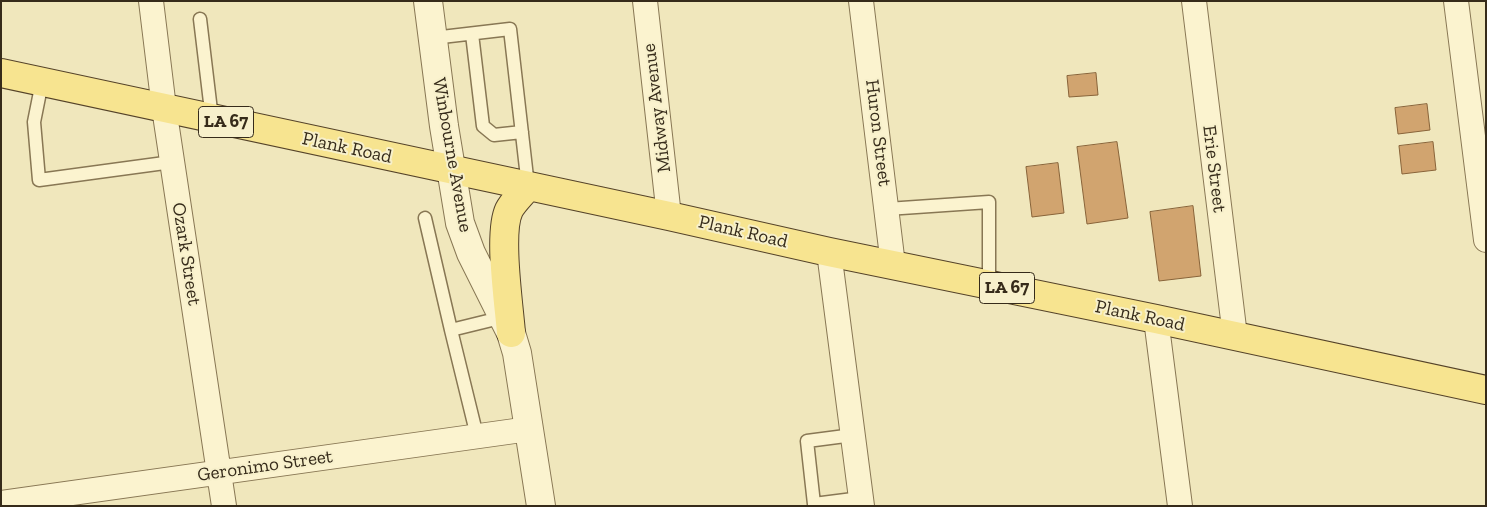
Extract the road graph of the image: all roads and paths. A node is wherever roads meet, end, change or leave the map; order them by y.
1 (151, 1) edge
2 (428, 1) edge
3 (645, 1) edge
4 (861, 1) edge
5 (1194, 1) edge
6 (1456, 1) edge
7 (200, 19) dead end
8 (472, 34) junction
9 (433, 38) junction
10 (1, 73) edge
11 (42, 82) junction
12 (164, 108) junction
13 (212, 119) junction
14 (522, 132) junction
15 (172, 162) junction
16 (450, 170) junction
17 (528, 186) junction
18 (887, 208) junction
19 (669, 216) junction
20 (425, 218) dead end
21 (1486, 240) edge
22 (830, 252) junction
23 (893, 265) junction
24 (989, 285) junction
25 (1156, 319) junction
26 (507, 325) junction
27 (451, 330) junction
28 (1235, 336) junction
29 (1486, 390) edge
30 (529, 429) junction
31 (853, 435) junction
32 (477, 436) junction
33 (219, 472) junction
34 (862, 502) edge
35 (1, 503) edge
36 (224, 506) edge
37 (541, 506) edge
38 (1180, 506) edge

1 - 12 street, Ozark Street
2 - 9 street, Winbourne Avenue
3 - 19 street, Midway Avenue
4 - 18 street, Huron Street
5 - 28 street, Erie Street
6 - 21 street
7 - 13 lane
8 - 9 lane
8 - 14 lane
8 - 14 lane
9 - 16 street, Winbourne Avenue
10 - 11 main road, Plank Road / LA 67
11 - 12 main road, Plank Road / LA 67
11 - 15 lane
12 - 13 main road, Plank Road / LA 67
12 - 15 street, Ozark Street
13 - 16 main road, Plank Road / LA 67
14 - 17 lane
15 - 33 street, Ozark Street
16 - 17 main road, Plank Road / LA 67
16 - 26 street, Winbourne Avenue
17 - 19 main road, Plank Road / LA 67
17 - 26 main road
18 - 23 street, Huron Street
18 - 24 lane
19 - 22 main road, Plank Road / LA 67
20 - 27 lane
22 - 23 main road, Plank Road / LA 67
22 - 31 street
23 - 24 main road, Plank Road / LA 67
24 - 25 main road, Plank Road / LA 67
25 - 28 main road, Plank Road / LA 67
25 - 38 street
26 - 27 lane
26 - 30 street, Winbourne Avenue
27 - 32 lane
28 - 29 main road, Plank Road / LA 67
30 - 32 street, Geronimo Street
30 - 37 street, Winbourne Avenue
31 - 34 street
31 - 34 lane
32 - 33 street, Geronimo Street
33 - 35 street, Geronimo Street
33 - 36 street, Ozark Street

